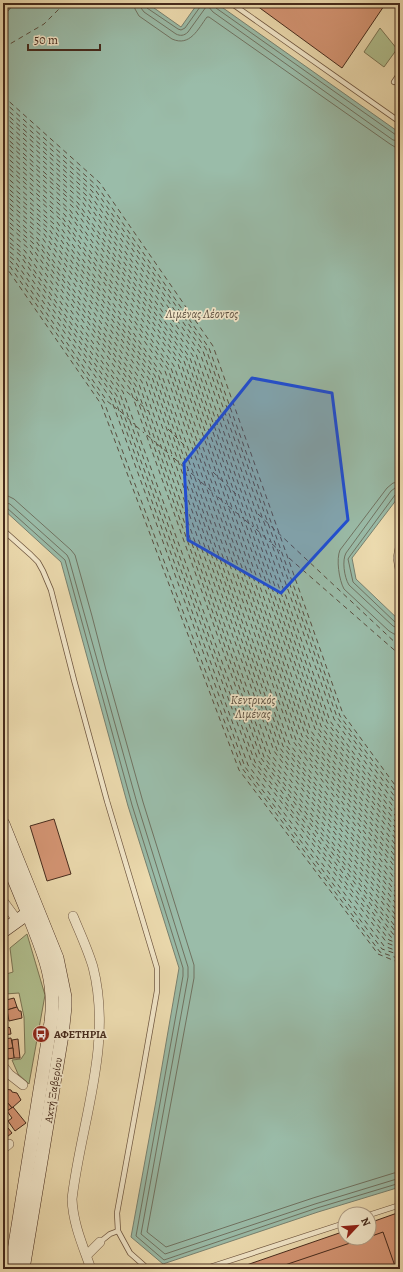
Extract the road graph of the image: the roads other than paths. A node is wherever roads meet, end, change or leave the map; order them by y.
1 (231, 3) edge
2 (400, 73) edge
3 (394, 82) dead end
4 (400, 122) edge
5 (3, 530) edge
6 (400, 548) edge
7 (400, 569) edge
8 (3, 824) edge
9 (3, 852) edge
10 (3, 901) edge
11 (27, 914) junction
12 (73, 916) dead end
13 (3, 931) edge
14 (3, 1066) edge
15 (6, 1076) edge
16 (23, 1085) dead end
17 (400, 1205) edge
18 (377, 1212) edge
19 (337, 1226) edge
20 (118, 1230) junction
21 (100, 1242) joint
22 (21, 1247) junction
23 (87, 1255) junction
24 (11, 1269) edge
25 (23, 1269) edge
26 (91, 1269) edge
27 (148, 1269) edge
28 (204, 1269) edge

1 - 4 lane
2 - 3 lane
5 - 20 lane
6 - 7 street
8 - 11 main road, Ακτή Ξαβερίου
9 - 11 main road, Ακτή Ξαβερίου
10 - 11 street
11 - 13 main road
11 - 22 main road, Ακτή Ξαβερίου
12 - 23 street
14 - 15 street
15 - 16 street
17 - 18 lane
19 - 28 lane
20 - 21 lane
20 - 27 lane
21 - 23 street
22 - 24 main road, Ακτή Ξαβερίου
22 - 25 main road, Ακτή Ξαβερίου
23 - 26 street

